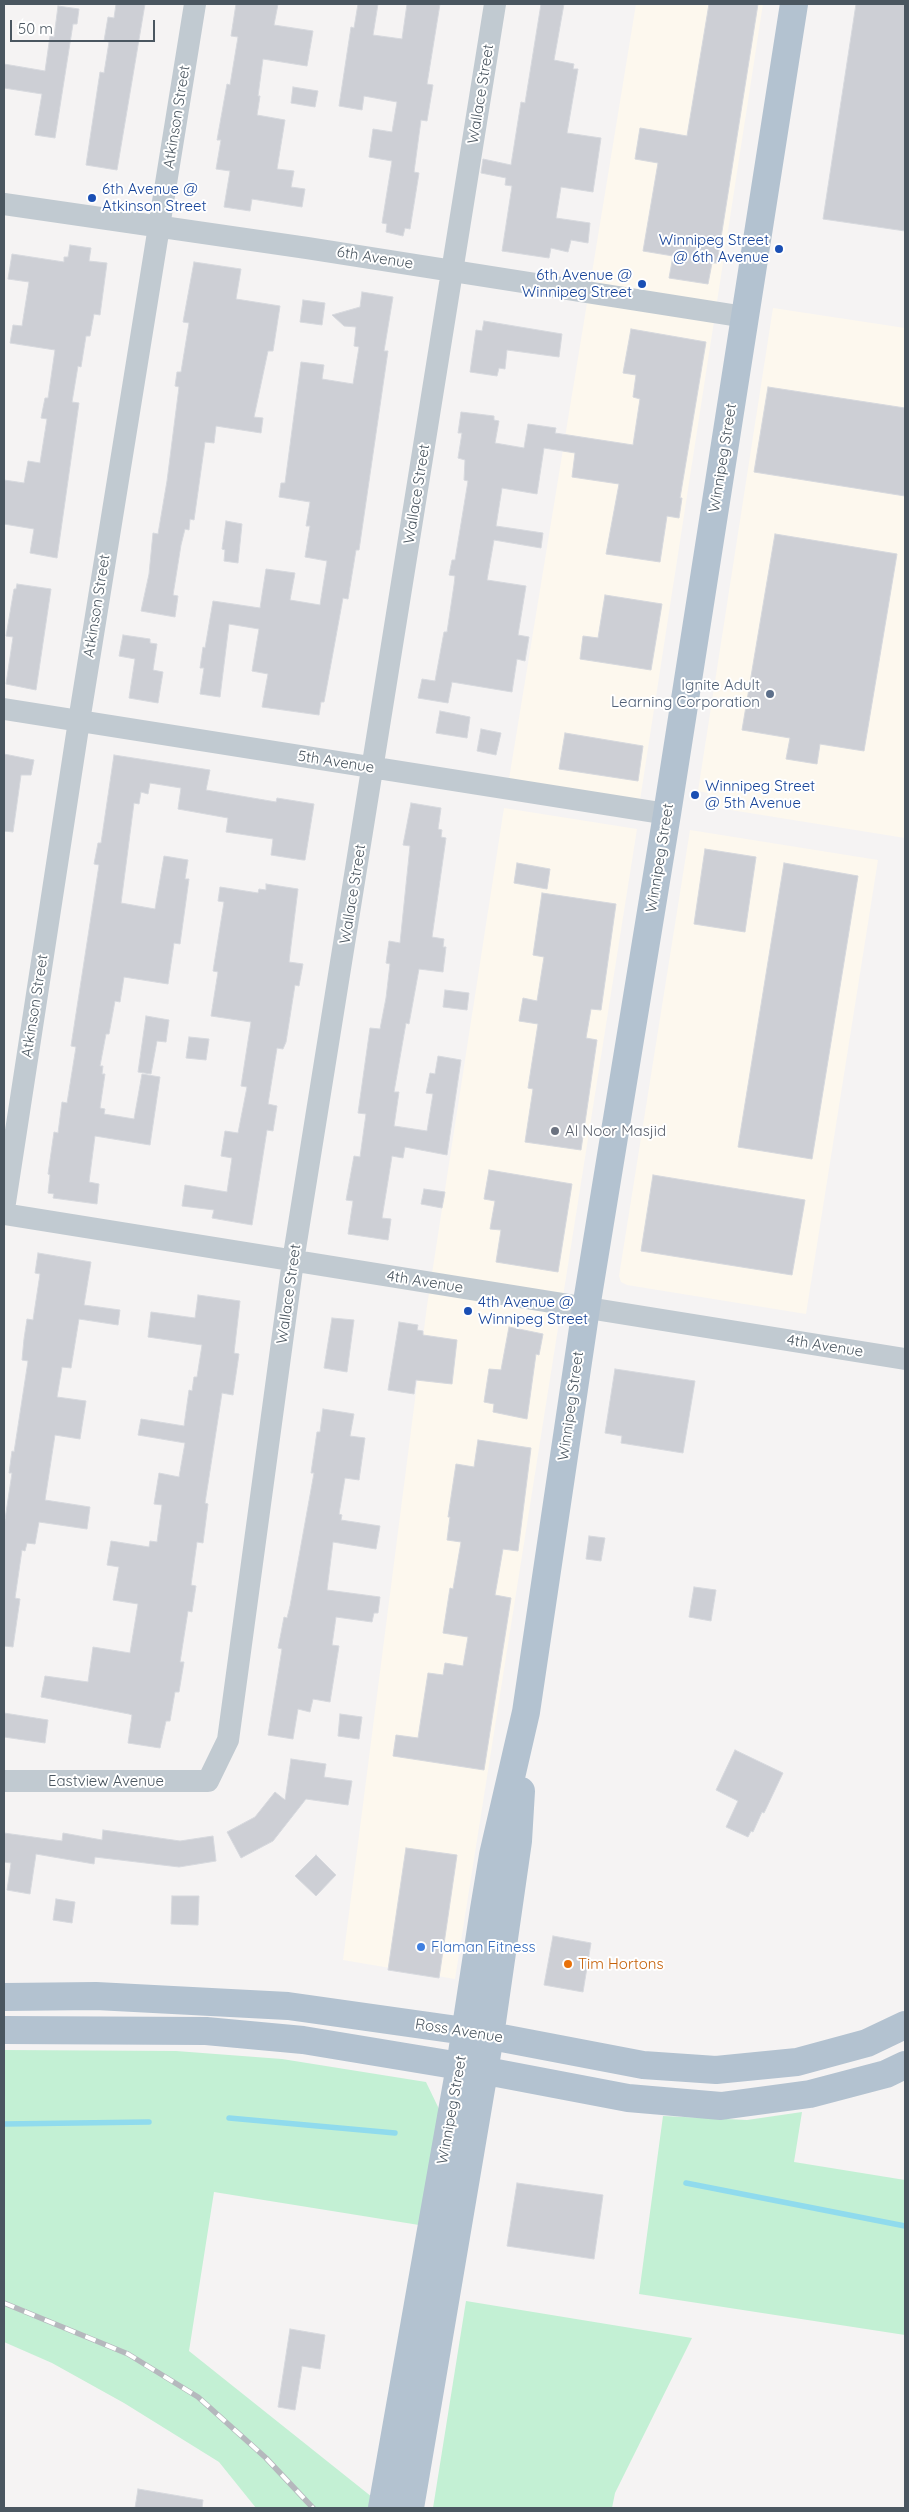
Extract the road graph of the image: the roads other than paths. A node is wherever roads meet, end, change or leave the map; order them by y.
1 (195, 4) edge
2 (495, 4) edge
3 (794, 4) edge
4 (4, 204) edge
5 (160, 226) junction
6 (452, 271) junction
7 (745, 317) junction
8 (4, 709) edge
9 (79, 721) junction
10 (374, 768) junction
11 (668, 814) junction
12 (4, 1209) edge
13 (4, 1214) edge
14 (293, 1261) junction
15 (586, 1308) junction
16 (905, 1359) edge
17 (4, 1780) edge
18 (208, 1781) joint
19 (4, 1996) edge
20 (905, 2025) edge
21 (4, 2030) edge
22 (477, 2033) junction
23 (905, 2065) edge
24 (472, 2068) junction
25 (382, 2508) edge
26 (410, 2508) edge

1 - 5 street, Atkinson Street
2 - 6 street, Wallace Street
3 - 7 main road, Winnipeg Street
4 - 5 street, 6th Avenue
5 - 6 street, 6th Avenue
5 - 9 street, Atkinson Street
6 - 7 street, 6th Avenue
6 - 10 street, Wallace Street
7 - 11 main road, Winnipeg Street
8 - 9 street, 5th Avenue
9 - 10 street, 5th Avenue
9 - 12 street, Atkinson Street
10 - 11 street, 5th Avenue
10 - 14 street, Wallace Street
11 - 15 main road, Winnipeg Street
13 - 14 street, 4th Avenue
14 - 15 street, 4th Avenue
14 - 18 street, Wallace Street
15 - 16 street, 4th Avenue
15 - 22 main road, Winnipeg Street
17 - 18 street, Eastview Avenue
19 - 22 main road, Ross Avenue
20 - 22 main road, Ross Avenue
21 - 24 main road
22 - 24 main road, Winnipeg Street
23 - 24 main road
24 - 25 main road, Winnipeg Street
24 - 26 main road, Winnipeg Street

